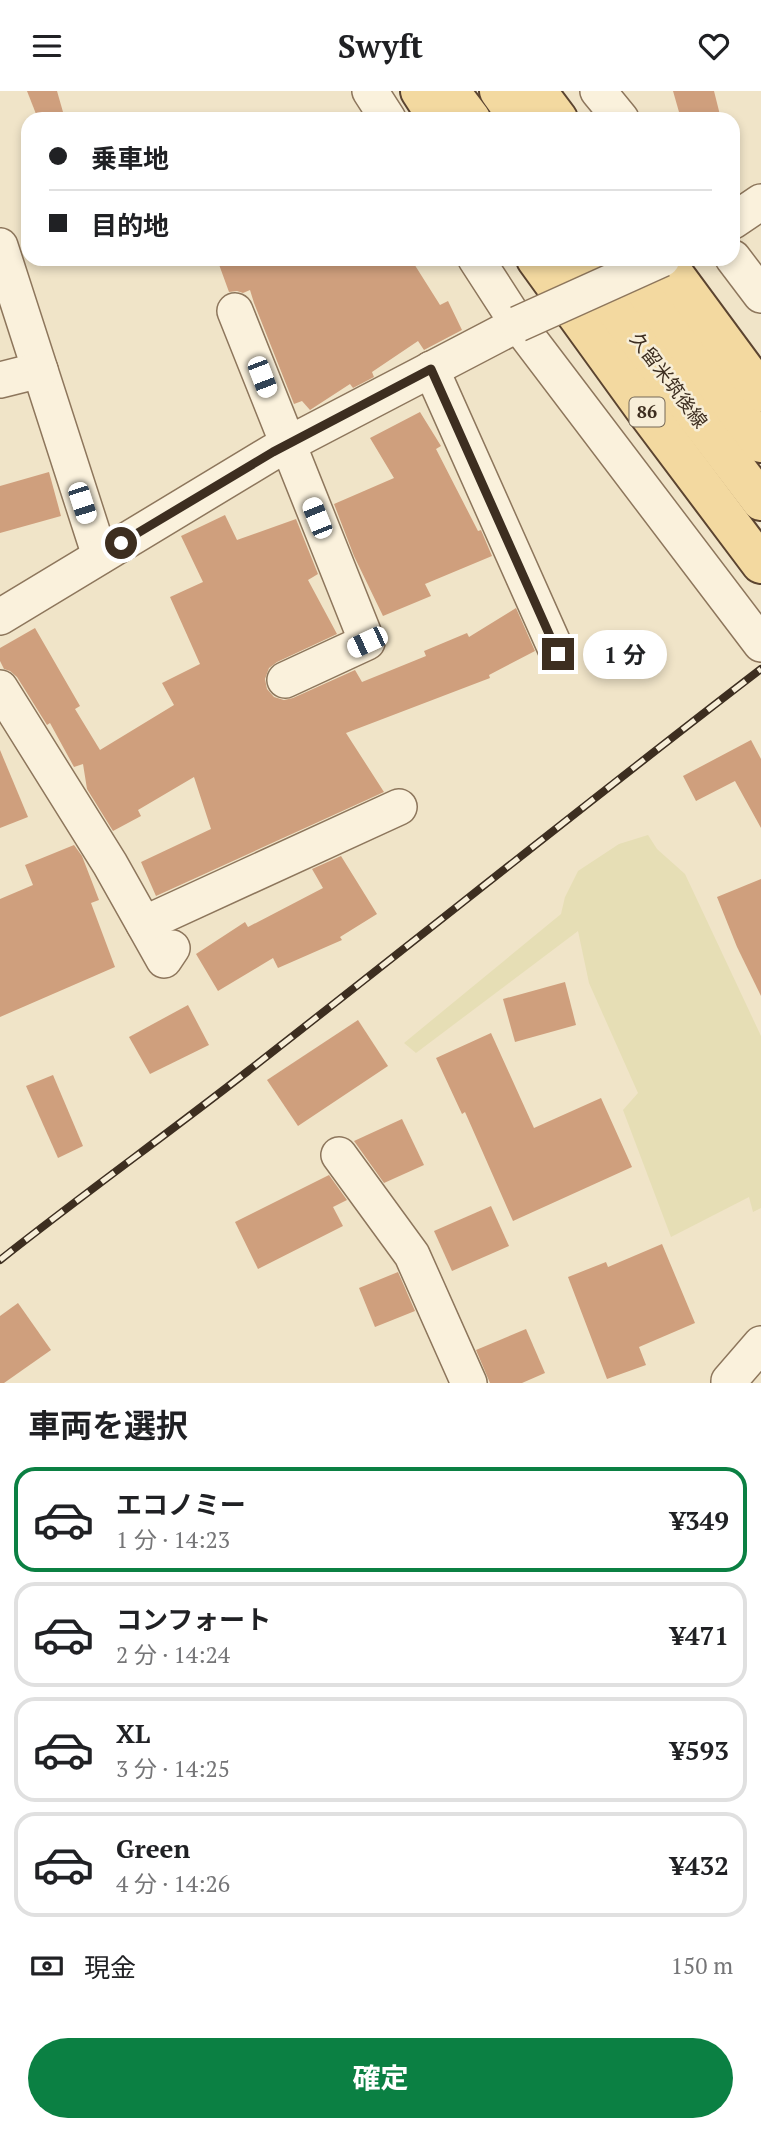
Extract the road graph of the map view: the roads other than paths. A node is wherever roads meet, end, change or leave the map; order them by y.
1 (370, 91) edge
2 (420, 91) edge
3 (450, 91) edge
4 (499, 91) edge
5 (537, 91) edge
6 (598, 91) edge
7 (384, 112) edge
8 (434, 112) edge
9 (466, 112) edge
10 (514, 112) edge
11 (553, 112) edge
12 (615, 112) edge
13 (761, 202) edge
14 (740, 216) edge
15 (0, 246) edge
16 (481, 266) edge
17 (541, 266) edge
18 (582, 266) edge
19 (626, 266) edge
20 (646, 266) edge
21 (667, 266) edge
22 (739, 266) edge
23 (761, 295) edge
24 (10, 310) edge
25 (235, 311) dead end
26 (518, 324) junction
27 (431, 369) junction
28 (40, 370) junction
29 (0, 380) edge
30 (761, 391) edge
31 (761, 443) edge
32 (288, 444) junction
33 (761, 501) edge
34 (100, 556) junction
35 (761, 563) edge
36 (0, 617) edge
37 (761, 644) edge
38 (558, 654) dead end
39 (285, 680) dead end
40 (0, 688) edge
41 (399, 807) dead end
42 (144, 925) junction
43 (172, 948) dead end
44 (339, 1155) dead end
45 (761, 1344) edge
46 (469, 1383) edge
47 (730, 1383) edge

1 - 7 street
2 - 8 main road
3 - 9 main road
4 - 10 main road
5 - 11 main road
6 - 12 street
13 - 14 street
15 - 24 street
16 - 26 street
17 - 35 main road, 86
18 - 33 main road, 久留米筑後線 / 86
19 - 31 main road, 久留米筑後線
20 - 26 street, bridge
21 - 30 main road
22 - 23 street
24 - 28 street
25 - 32 street
26 - 27 street
26 - 37 street
27 - 32 street
27 - 38 street
28 - 29 street
28 - 34 street
32 - 34 street
32 - 39 street
34 - 36 street
40 - 42 street
41 - 42 street
42 - 43 street
44 - 46 street
45 - 47 street

